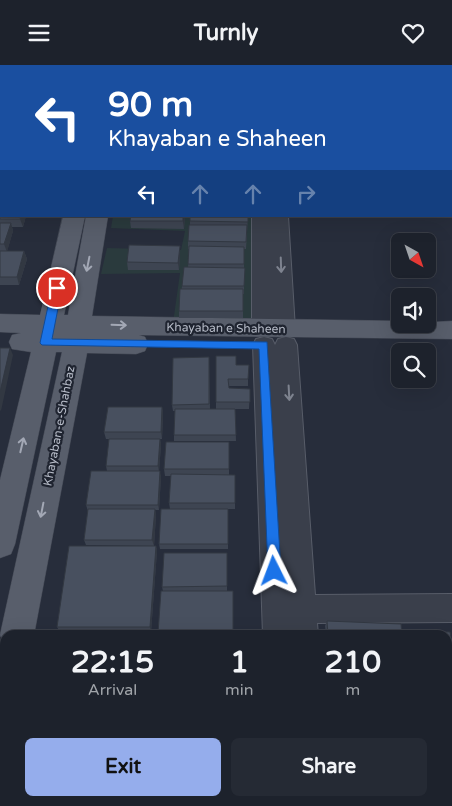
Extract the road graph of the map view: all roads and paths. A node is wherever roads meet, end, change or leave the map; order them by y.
1 (74, 217) edge
2 (97, 217) edge
3 (261, 217) edge
4 (279, 217) edge
5 (0, 323) edge
6 (452, 330) edge
7 (47, 333) junction
8 (77, 334) junction
9 (274, 337) junction
10 (0, 341) edge
11 (452, 346) edge
12 (0, 544) edge
13 (452, 608) edge
14 (290, 622) edge
15 (18, 630) edge

1 - 7 main road
2 -> 8 main road, Khayaban-e-Shahbaz
3 - 9 street
4 -> 9 street
5 - 7 main road, Khayaban e Shaheen
6 - 9 main road, Khayaban e Shaheen
7 - 8 main road, Khayaban e Shaheen
7 - 10 main road, Khayaban e Shaheen
12 -> 7 main road
8 - 9 main road, Khayaban e Shaheen
8 -> 15 main road, Khayaban-e-Shahbaz
9 - 11 main road, Khayaban e Shaheen
9 - 14 street
13 - 14 street

